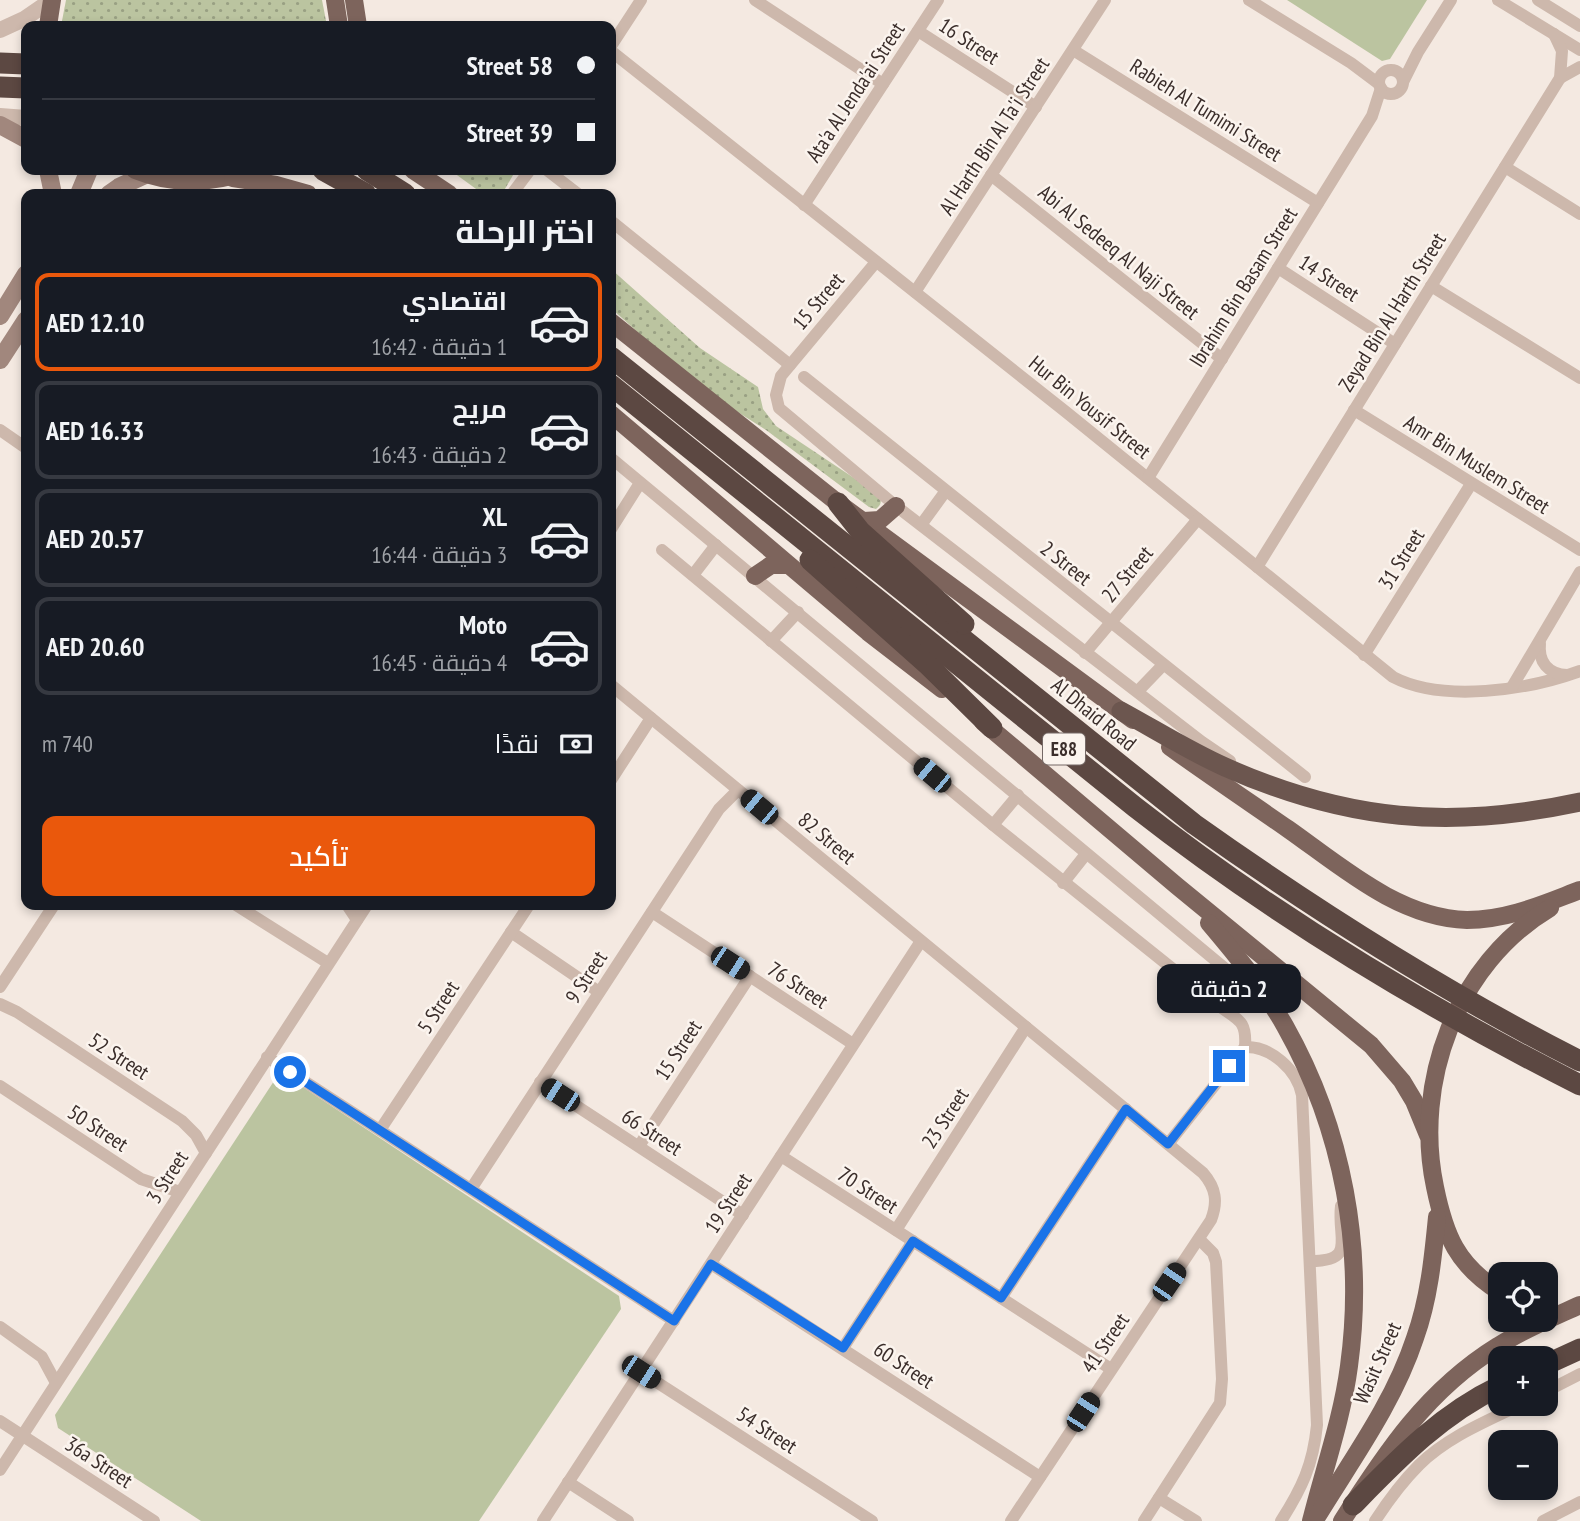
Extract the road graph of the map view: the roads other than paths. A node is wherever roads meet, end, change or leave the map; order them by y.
1 (52, 0) edge
2 (335, 0) edge
3 (354, 0) edge
4 (641, 0) edge
5 (755, 0) edge
6 (938, 0) edge
7 (1105, 0) edge
8 (1249, 0) edge
9 (1451, 0) edge
10 (1498, 0) edge
11 (1538, 0) edge
12 (1566, 17) junction
13 (1580, 17) edge
14 (49, 21) edge
15 (338, 21) edge
16 (357, 21) edge
17 (1580, 26) edge
18 (0, 30) edge
19 (918, 31) junction
20 (1554, 34) junction
21 (616, 41) edge
22 (1073, 50) junction
23 (1580, 50) edge
24 (1418, 52) junction
25 (616, 53) edge
26 (0, 63) edge
27 (21, 64) edge
28 (1580, 67) edge
29 (1384, 78) junction
30 (1560, 78) junction
31 (1403, 82) junction
32 (883, 84) junction
33 (0, 87) edge
34 (21, 88) edge
35 (1393, 94) junction
36 (1036, 107) junction
37 (0, 116) edge
38 (1373, 116) junction
39 (21, 118) edge
40 (0, 125) edge
41 (21, 136) edge
42 (1505, 167) junction
43 (137, 175) edge
44 (155, 175) edge
45 (237, 175) edge
46 (332, 175) edge
47 (375, 175) edge
48 (423, 175) edge
49 (553, 175) edge
50 (992, 175) junction
51 (229, 178) junction
52 (116, 189) edge
53 (290, 189) edge
54 (357, 189) edge
55 (397, 189) edge
56 (442, 189) edge
57 (572, 189) edge
58 (1318, 203) junction
59 (804, 205) junction
60 (1580, 214) edge
61 (616, 225) edge
62 (876, 262) junction
63 (1278, 268) junction
64 (21, 282) edge
65 (1432, 286) junction
66 (915, 292) junction
67 (0, 316) edge
68 (616, 326) edge
69 (21, 328) edge
70 (1395, 344) junction
71 (1222, 359) junction
72 (0, 360) edge
73 (616, 361) edge
74 (790, 365) junction
75 (804, 377) dead end
76 (1580, 378) edge
77 (616, 389) edge
78 (1354, 411) junction
79 (616, 418) edge
80 (0, 430) edge
81 (21, 445) edge
82 (616, 462) edge
83 (718, 471) junction
84 (1147, 478) junction
85 (640, 483) junction
86 (1471, 484) junction
87 (945, 492) junction
88 (838, 503) junction
89 (896, 506) junction
90 (1198, 519) junction
91 (616, 521) edge
92 (864, 521) junction
93 (920, 525) junction
94 (716, 545) junction
95 (662, 550) dead end
96 (1580, 550) edge
97 (788, 565) junction
98 (1257, 567) junction
99 (1580, 572) edge
100 (693, 575) junction
101 (755, 576) junction
102 (798, 612) junction
103 (1111, 623) junction
104 (1542, 638) junction
105 (771, 641) junction
106 (1085, 653) junction
107 (1364, 655) junction
108 (1163, 665) junction
109 (1575, 673) edge
110 (1513, 687) junction
111 (616, 689) edge
112 (1138, 691) junction
113 (1044, 705) junction
114 (1121, 711) junction
115 (652, 718) junction
116 (992, 728) junction
117 (616, 772) edge
118 (1305, 776) dead end
119 (1280, 789) junction
120 (738, 790) junction
121 (1018, 795) junction
122 (1580, 803) edge
123 (993, 825) junction
124 (1086, 854) junction
125 (1063, 883) junction
126 (1177, 886) junction
127 (1580, 890) edge
128 (50, 910) edge
129 (244, 910) edge
130 (350, 910) edge
131 (364, 910) edge
132 (525, 910) edge
133 (652, 912) junction
134 (357, 920) junction
135 (511, 932) junction
136 (920, 940) junction
137 (328, 963) junction
138 (750, 976) junction
139 (0, 987) edge
140 (599, 992) junction
141 (1267, 997) junction
142 (0, 1004) edge
143 (1026, 1027) junction
144 (853, 1044) junction
145 (1245, 1047) junction
146 (268, 1057) junction
147 (1580, 1061) edge
148 (540, 1082) junction
149 (1580, 1085) edge
150 (0, 1086) edge
151 (1126, 1109) junction
152 (380, 1130) junction
153 (1428, 1135) junction
154 (1168, 1144) junction
155 (639, 1146) junction
156 (205, 1153) junction
157 (781, 1156) junction
158 (471, 1189) junction
159 (1344, 1189) junction
160 (180, 1192) junction
161 (1439, 1207) junction
162 (743, 1215) junction
163 (896, 1230) junction
164 (1199, 1238) junction
165 (913, 1241) junction
166 (1311, 1261) junction
167 (711, 1264) junction
168 (1488, 1285) edge
169 (1001, 1298) junction
170 (1580, 1304) edge
171 (1558, 1306) edge
172 (674, 1321) junction
173 (0, 1327) edge
174 (843, 1348) junction
175 (1580, 1349) edge
176 (1558, 1359) edge
177 (1111, 1369) junction
178 (641, 1372) junction
179 (1580, 1374) edge
180 (56, 1382) junction
181 (1558, 1385) edge
182 (1488, 1393) edge
183 (1498, 1416) edge
184 (0, 1421) edge
185 (22, 1436) junction
186 (0, 1470) edge
187 (1040, 1477) junction
188 (568, 1482) junction
189 (1159, 1498) junction
190 (1580, 1502) edge
191 (1347, 1513) edge
192 (154, 1521) edge
193 (543, 1521) edge
194 (628, 1521) edge
195 (872, 1521) edge
196 (1012, 1521) edge
197 (1144, 1521) edge
198 (1196, 1521) edge
199 (1281, 1521) edge
200 (1313, 1521) edge
201 (1375, 1521) edge
202 (1543, 1521) edge

1 - 14 main road
1 - 18 street
2 - 15 main road
3 - 16 main road
4 - 21 street
5 - 32 street
6 - 19 street, Ata'a Al Jenda'ai Street
7 - 22 street, Al Harth Bin Al Ta'i Street
8 - 29 street
9 - 24 street
10 - 20 street
11 - 12 street
12 - 13 street
12 - 17 street
19 - 32 street, Ata'a Al Jenda'ai Street
19 - 36 street, 16 Street
20 - 23 street
20 - 30 street
22 - 36 street, Al Harth Bin Al Ta'i Street
22 - 58 street, Rabieh Al Tumimi Street
24 - 29 street
24 - 31 street
25 - 59 street, Hur Bin Yousif Street
26 - 27 highway
28 - 30 street, Zeyad Bin Al Harth Street
29 - 31 street
29 - 35 street
29 - 38 street, Ibrahim Bin Basam Street
30 - 42 street, Zeyad Bin Al Harth Street
31 - 35 street
32 - 59 street, Ata'a Al Jenda'ai Street
33 - 34 highway
35 - 38 street, Ibrahim Bin Basam Street
36 - 50 street, Al Harth Bin Al Ta'i Street
37 - 39 street
38 - 58 street, Ibrahim Bin Basam Street
40 - 41 main road
42 - 60 street
42 - 65 street, Zeyad Bin Al Harth Street
43 - 52 main road
44 - 51 main road
45 - 51 main road
46 - 54 highway
47 - 55 highway
48 - 56 main road
49 - 57 street
50 - 66 street, Al Harth Bin Al Ta'i Street
50 - 71 street, Abi Al Sedeeq Al Naji Street
51 - 53 main road
58 - 63 street, Ibrahim Bin Basam Street
59 - 62 street, Hur Bin Yousif Street
61 - 74 street
62 - 66 street, Hur Bin Yousif Street
62 - 74 street, 15 Street
63 - 70 street, 14 Street
63 - 71 street, Ibrahim Bin Basam Street
64 - 67 main road
65 - 70 street, Zeyad Bin Al Harth Street
65 - 76 street
66 - 84 street, Hur Bin Yousif Street
68 - 88 main road
69 - 72 main road
70 - 78 street, Zeyad Bin Al Harth Street
71 - 84 street, Ibrahim Bin Basam Street
73 - 113 highway, Al Dhaid Road / E88
74 - 89 street, 15 Street
75 - 87 street, 2 Street
77 - 83 highway, E88
78 - 86 street, Amr Bin Muslem Street
78 - 98 street, Zeyad Bin Al Harth Street
79 - 97 main road
80 - 81 street
82 - 85 street
83 - 116 highway
83 - 149 highway, E88
84 - 90 street, Hur Bin Yousif Street
85 - 91 street
85 - 94 street
86 - 96 street, Amr Bin Muslem Street
86 - 107 street, 31 Street
87 - 93 street
87 - 103 street, 2 Street
88 - 92 main road
88 - 113 highway
89 - 92 main road
89 - 93 street, 15 Street
90 - 98 street, Hur Bin Yousif Street
90 - 103 street, 27 Street
92 - 114 main road
93 - 106 street, 15 Street
94 - 100 street
94 - 101 street
95 - 100 street
97 - 101 main road
97 - 116 main road
98 - 107 street, Hur Bin Yousif Street
99 - 104 street
100 - 105 street
101 - 102 street
102 - 105 street
102 - 121 street
103 - 106 street, 27 Street
103 - 108 street, 2 Street
104 - 109 street
104 - 110 street
105 - 123 street
106 - 112 street, 15 Street
107 - 110 street, Hur Bin Yousif Street
108 - 112 street
108 - 118 street, 2 Street
109 - 110 street, Hur Bin Yousif Street
111 - 115 street, 82 Street
112 - 119 street, 15 Street
113 - 147 highway, Al Dhaid Road / E88
114 - 119 highway
114 - 127 main road
115 - 117 street
115 - 120 street, 82 Street
116 - 126 main road
119 - 122 highway
120 - 133 street, 9 Street
120 - 136 street, 82 Street
121 - 123 street
121 - 124 street
123 - 125 street
124 - 125 street
124 - 141 street
125 - 145 street
126 - 141 main road
126 - 153 main road
127 - 153 main road
128 - 139 street
129 - 137 street
130 - 134 street
131 - 134 street, 3 Street
132 - 135 street, 5 Street
133 - 138 street, 76 Street
133 - 140 street, 9 Street
134 - 137 street, 3 Street
135 - 140 street
135 - 152 street, 5 Street
136 - 143 street, 41 Street
136 - 144 street, 19 Street
137 - 146 street, 3 Street
138 - 144 street, 76 Street
138 - 155 street, 15 Street
140 - 148 street, 9 Street
141 - 159 main road
142 - 156 street, 52 Street
143 - 151 street, 41 Street
143 - 163 street, 23 Street
144 - 157 street, 19 Street
145 - 154 street
145 - 166 street
146 - 152 street
146 - 156 street, 3 Street
148 - 155 street, 66 Street
148 - 158 street, 9 Street
150 - 160 street, 50 Street
151 - 154 street, 41 Street
151 - 169 street
152 - 158 street
153 - 161 main road
154 - 164 street, 41 Street
155 - 162 street, 66 Street
156 - 160 street, 3 Street
157 - 162 street, 19 Street
157 - 163 street, 70 Street
158 - 172 street
159 - 166 street
159 - 200 main road
160 - 180 street, 3 Street
161 - 168 main road
161 - 200 main road, Wasit Street
162 - 167 street, 19 Street
163 - 165 street, 70 Street
164 - 177 street, 41 Street
164 - 189 street
165 - 169 street, 70 Street
165 - 174 street
166 - 199 street
167 - 172 street, 19 Street
167 - 174 street, 60 Street
169 - 177 street, 70 Street
170 - 171 main road
170 - 191 main road
172 - 178 street, 19 Street
173 - 180 street
174 - 187 street, 60 Street
175 - 176 highway
177 - 187 street, 41 Street
178 - 188 street, 19 Street
178 - 195 street, 54 Street
179 - 181 street
180 - 185 street, 3 Street
182 - 191 highway
183 - 201 street
184 - 185 street, 36a Street
185 - 186 street, 3 Street
185 - 192 street, 36a Street
187 - 196 street, 41 Street
188 - 193 street, 19 Street
188 - 194 street
189 - 197 street
189 - 198 street
190 - 202 street

